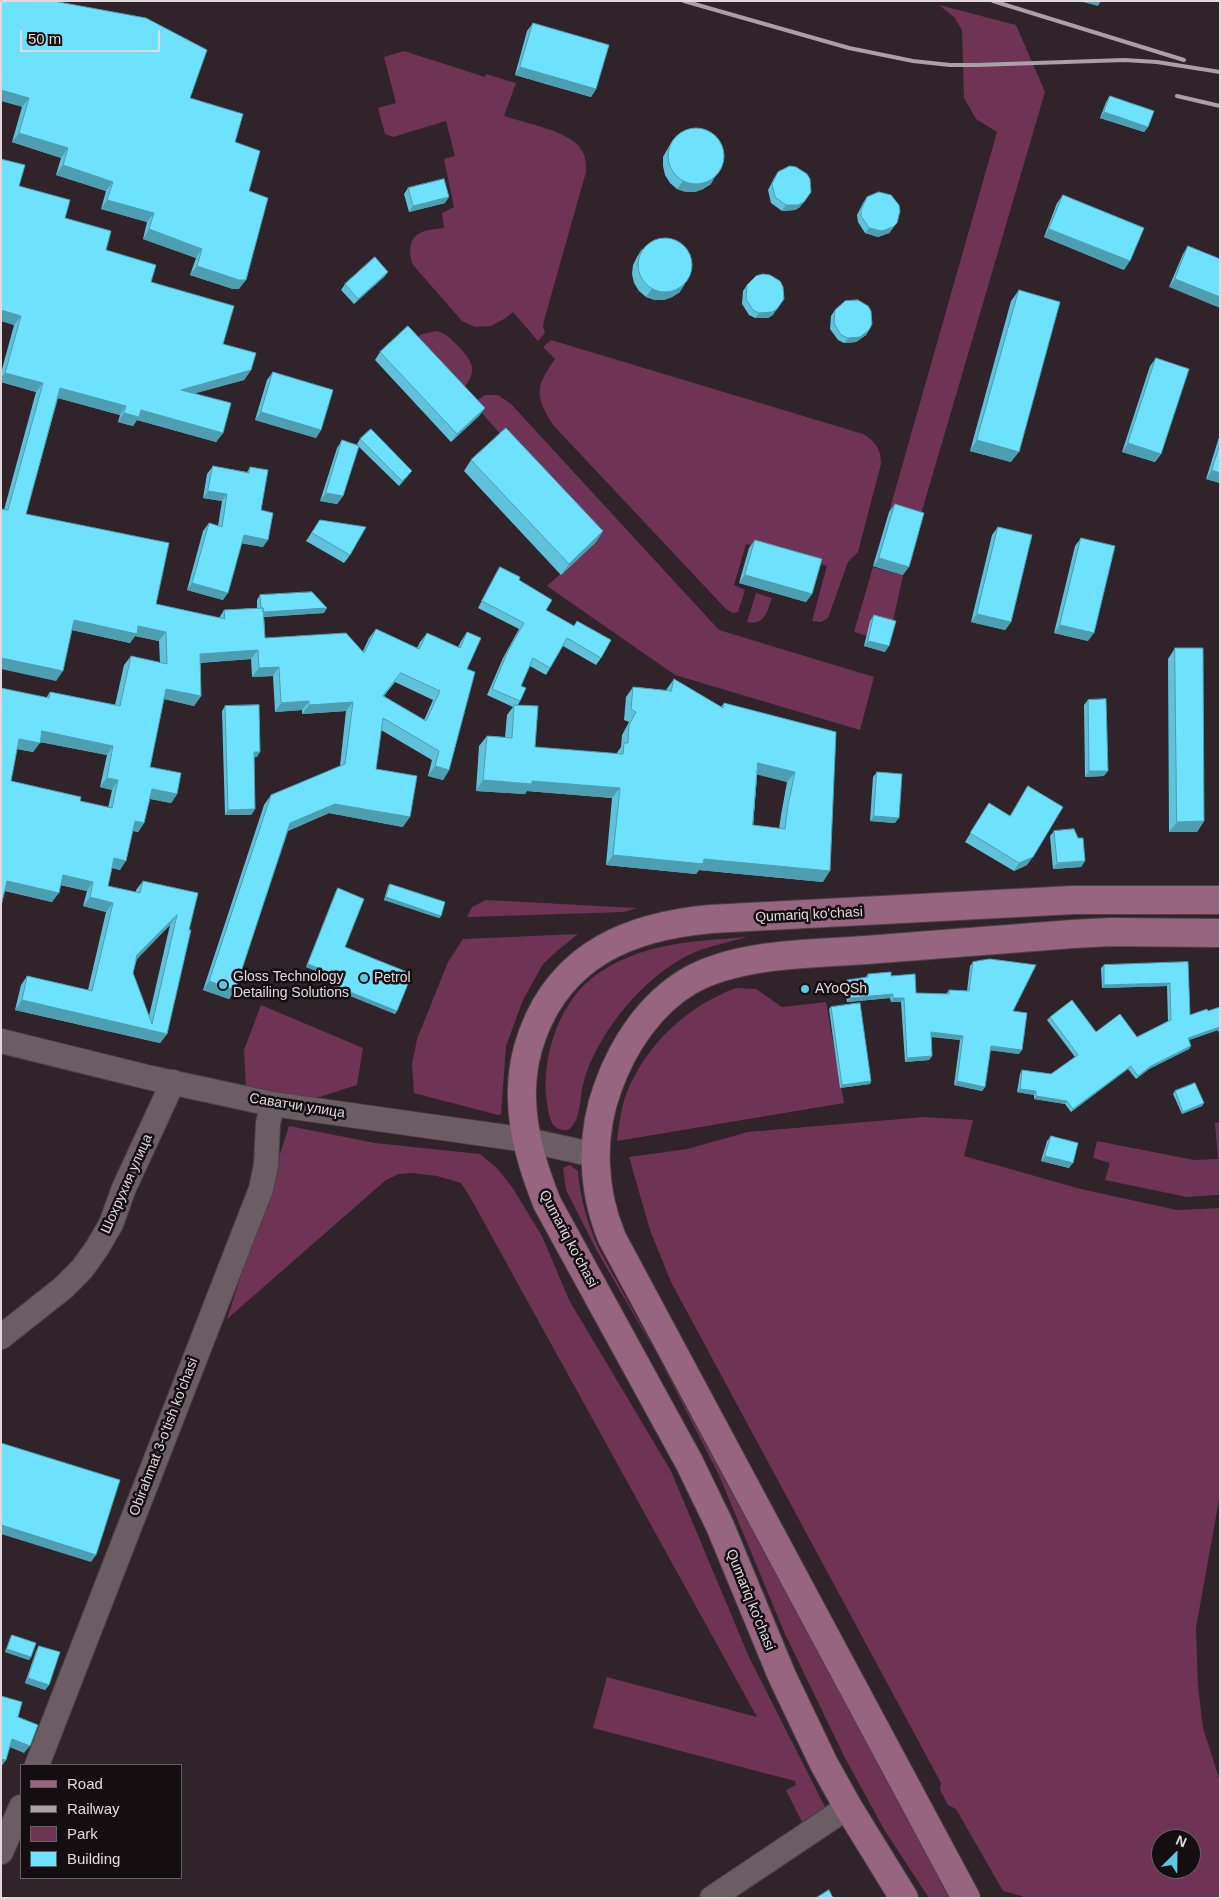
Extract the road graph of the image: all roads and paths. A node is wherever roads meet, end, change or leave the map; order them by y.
1 (1220, 900) edge
2 (1220, 933) edge
3 (1, 1042) edge
4 (173, 1082) junction
5 (272, 1104) junction
6 (527, 1140) junction
7 (595, 1155) junction
8 (1, 1337) edge
9 (37, 1764) edge
10 (848, 1808) junction
11 (20, 1809) edge
12 (1, 1852) edge
13 (712, 1898) edge
14 (904, 1898) edge
15 (966, 1898) edge

1 - 6 main road, Qumariq ko'chasi
2 - 7 main road
3 - 4 street, Саватчи улица
4 - 5 street, Саватчи улица
4 - 8 street, Шохрухия улица
5 - 6 street, Саватчи улица
5 - 9 street, Obirahmat 3-o'tish ko'chasi
6 - 7 street, Саватчи улица
6 - 10 main road, Qumariq ko'chasi
7 - 15 main road
10 - 13 street
10 - 14 main road, Qumariq ko'chasi
11 - 12 street

